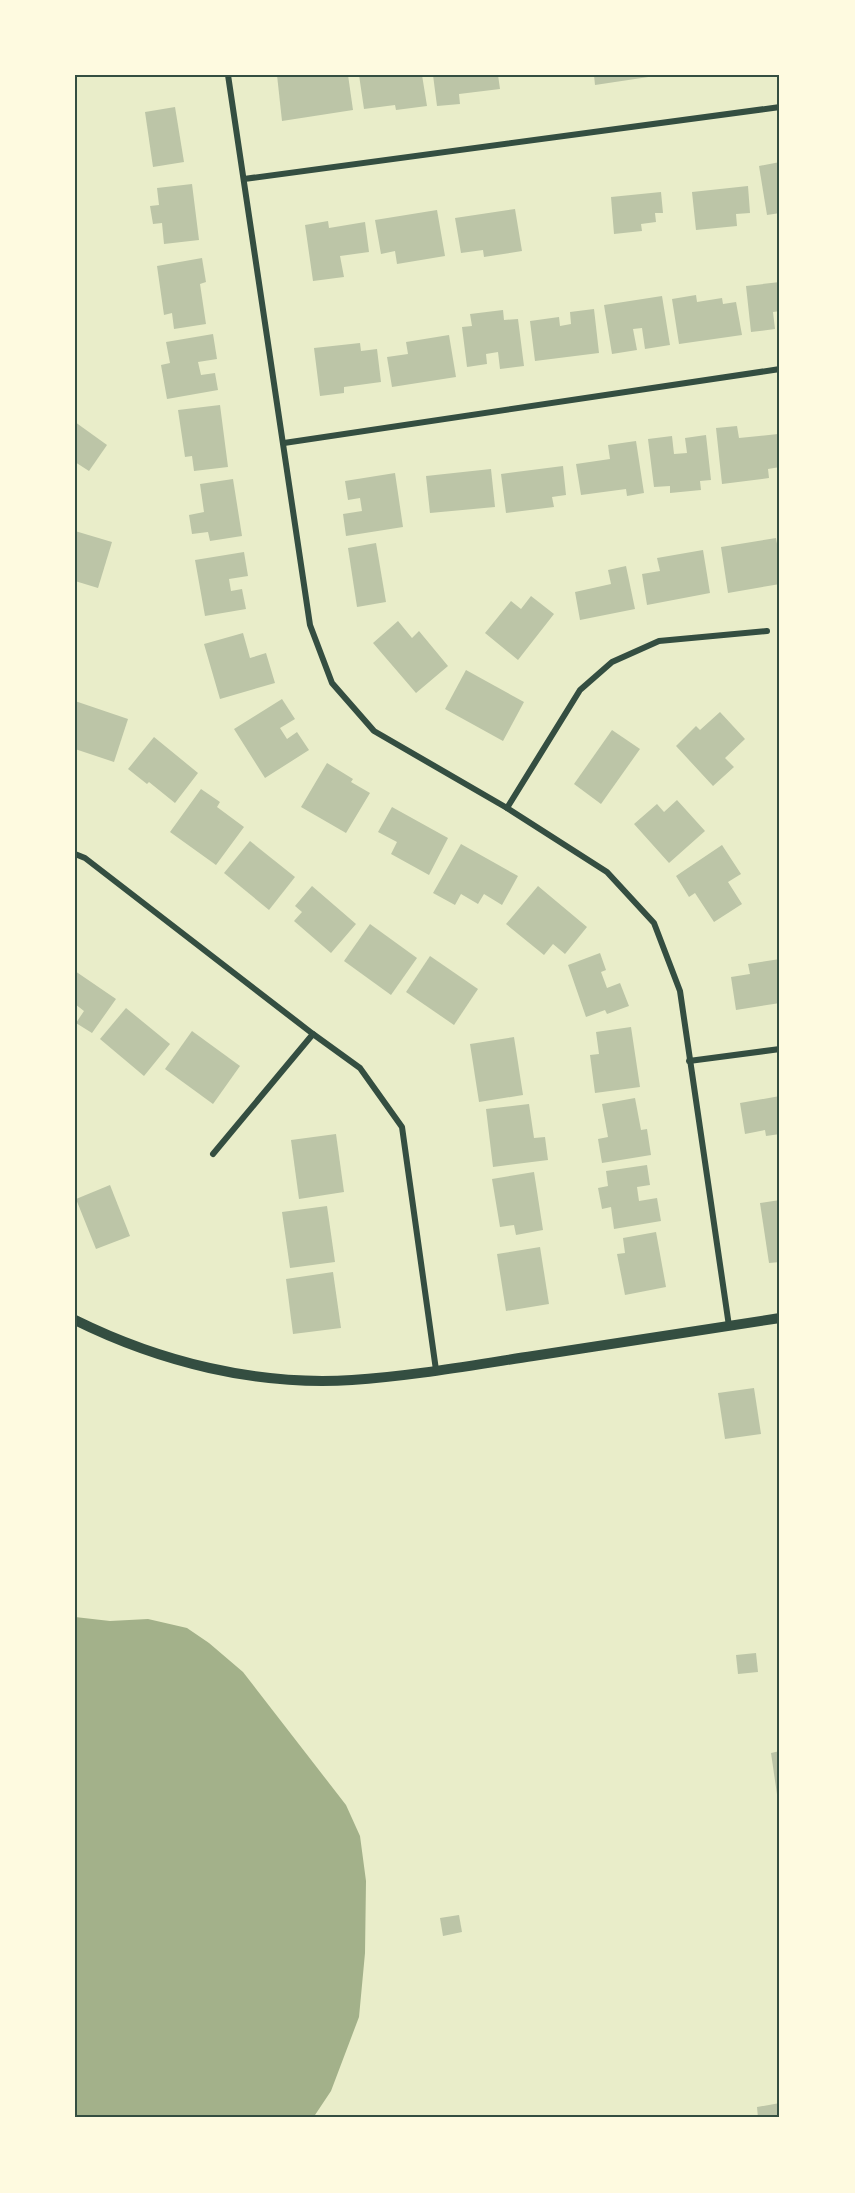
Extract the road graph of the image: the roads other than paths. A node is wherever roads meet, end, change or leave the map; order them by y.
1 (228, 75) edge
2 (780, 107) edge
3 (244, 178) junction
4 (780, 369) edge
5 (284, 443) junction
6 (766, 630) dead end
7 (507, 808) junction
8 (75, 854) edge
9 (313, 1034) junction
10 (780, 1049) edge
11 (689, 1061) junction
12 (213, 1154) dead end
13 (780, 1318) edge
14 (75, 1320) edge
15 (729, 1326) junction
16 (436, 1370) junction

1 - 3 street
2 - 3 street
3 - 5 street
4 - 5 street
5 - 7 street
6 - 7 street
7 - 11 street
8 - 9 street
9 - 12 street
9 - 16 street
10 - 11 street
11 - 15 street
13 - 15 street
14 - 16 street
15 - 16 street

